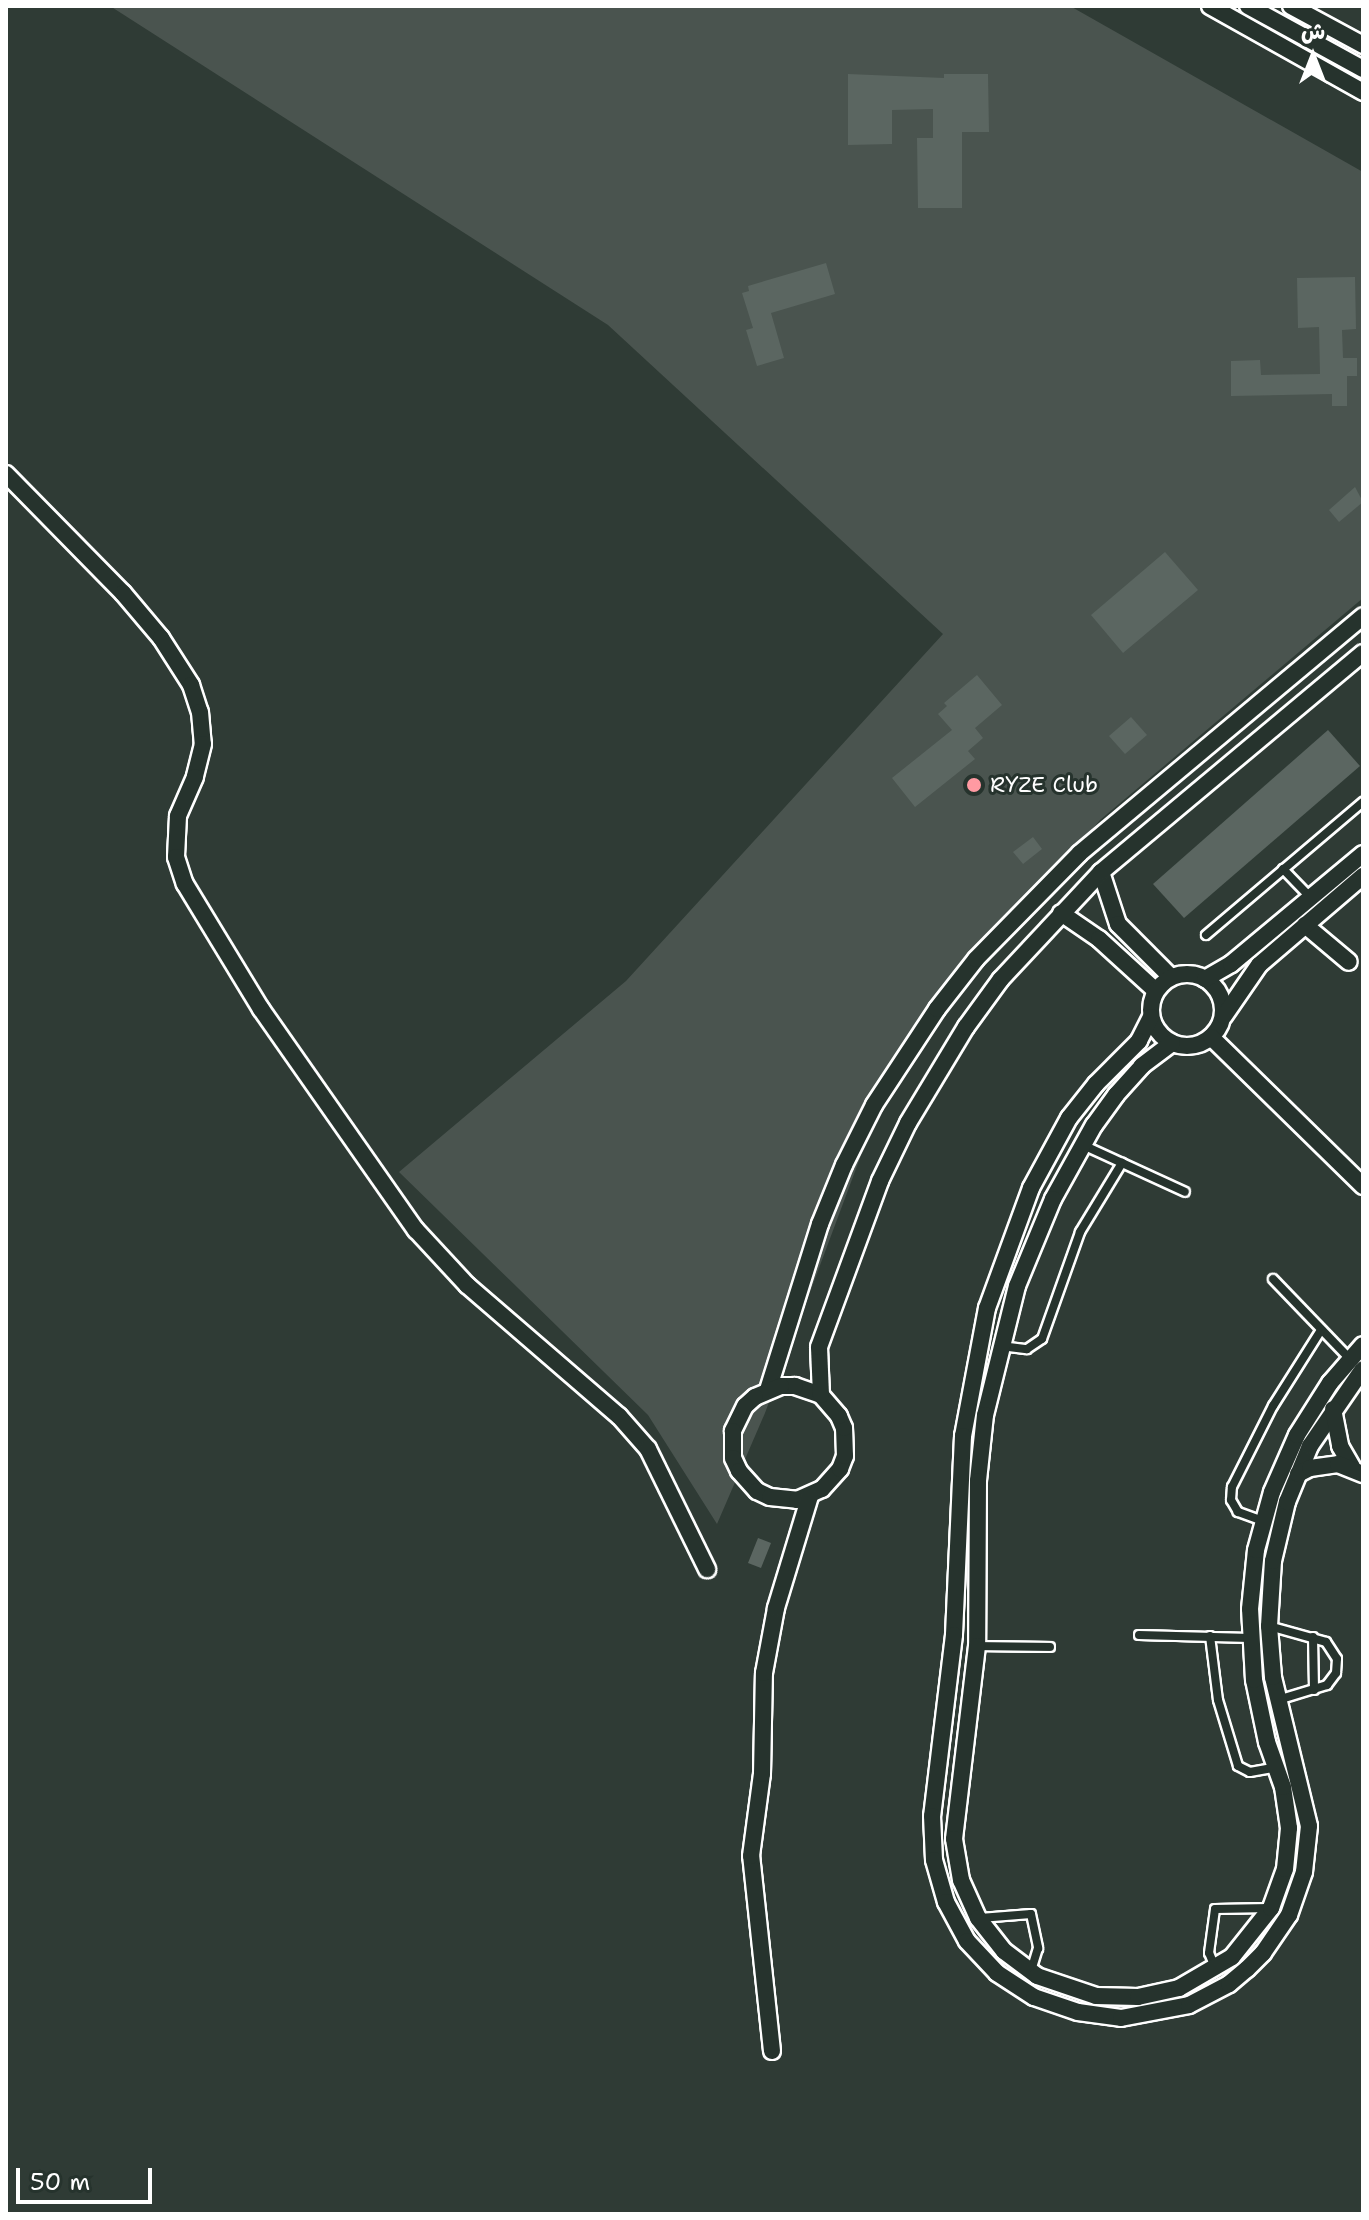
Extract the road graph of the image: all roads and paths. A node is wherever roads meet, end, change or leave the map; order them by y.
1 (1210, 6) edge
2 (1248, 6) edge
3 (1291, 6) edge
4 (1363, 45) edge
5 (1363, 69) edge
6 (1363, 92) edge
7 (6, 474) edge
8 (1363, 616) edge
9 (1363, 653) edge
10 (1363, 802) edge
11 (1363, 854) edge
12 (1283, 869) junction
13 (1101, 872) junction
14 (1363, 876) edge
15 (1310, 897) junction
16 (1061, 913) junction
17 (1305, 925) junction
18 (1206, 935) dead end
19 (1349, 962) dead end
20 (1171, 977) junction
21 (1205, 979) junction
22 (1156, 991) junction
23 (1151, 1017) junction
24 (1223, 1018) junction
25 (1211, 1037) junction
26 (1172, 1043) junction
27 (1082, 1145) junction
28 (1122, 1163) junction
29 (1363, 1186) edge
30 (1185, 1192) dead end
31 (1273, 1279) dead end
32 (1321, 1330) junction
33 (1363, 1345) edge
34 (1000, 1346) junction
35 (1356, 1364) edge
36 (768, 1390) junction
37 (821, 1395) junction
38 (1333, 1409) junction
39 (1358, 1470) edge
40 (1298, 1474) junction
41 (960, 1480) junction
42 (978, 1481) junction
43 (810, 1496) junction
44 (1263, 1521) junction
45 (707, 1569) dead end
46 (1269, 1626) junction
47 (1139, 1635) dead end
48 (1210, 1636) junction
49 (1313, 1637) junction
50 (1250, 1638) junction
51 (977, 1646) junction
52 (1050, 1647) dead end
53 (1273, 1677) junction
54 (1254, 1680) junction
55 (1314, 1690) junction
56 (1277, 1700) junction
57 (1277, 1767) junction
58 (1271, 1908) junction
59 (978, 1918) junction
60 (1216, 1970) junction
61 (1031, 1971) junction
62 (772, 2051) dead end

1 - 6 street
2 - 5 street
3 - 4 street
7 - 45 street
8 - 36 street
9 - 13 street
10 - 12 lane
11 - 15 street
12 - 15 lane
12 - 18 lane
13 - 16 street
13 - 20 street
14 - 17 street
15 - 21 street
16 - 22 street
16 - 37 street
17 - 19 street
17 - 24 street
20 - 21 street
20 - 22 street
21 - 24 street
22 - 23 street
23 - 26 street
23 - 41 street
24 - 25 street
25 - 26 street
25 - 29 street
26 - 27 street
27 - 28 lane
27 - 34 street
28 - 30 lane
28 - 34 lane
31 - 32 lane
32 - 35 lane
32 - 44 lane
33 - 35 street
34 - 42 street
35 - 38 street
35 - 44 street
36 - 37 street
36 - 43 street
37 - 43 street
38 - 39 street
38 - 40 street
39 - 40 street
40 - 46 street
41 - 42 street
41 - 56 street
42 - 51 street
43 - 62 street
44 - 50 street
46 - 49 lane
46 - 53 street
47 - 48 lane
48 - 50 lane
48 - 57 lane
49 - 55 lane
49 - 55 lane
50 - 54 street
51 - 52 lane
51 - 59 street
53 - 54 street
53 - 56 street
54 - 57 street
55 - 56 lane
57 - 58 street
58 - 60 street
58 - 60 lane
59 - 61 street
59 - 61 lane
60 - 61 street

